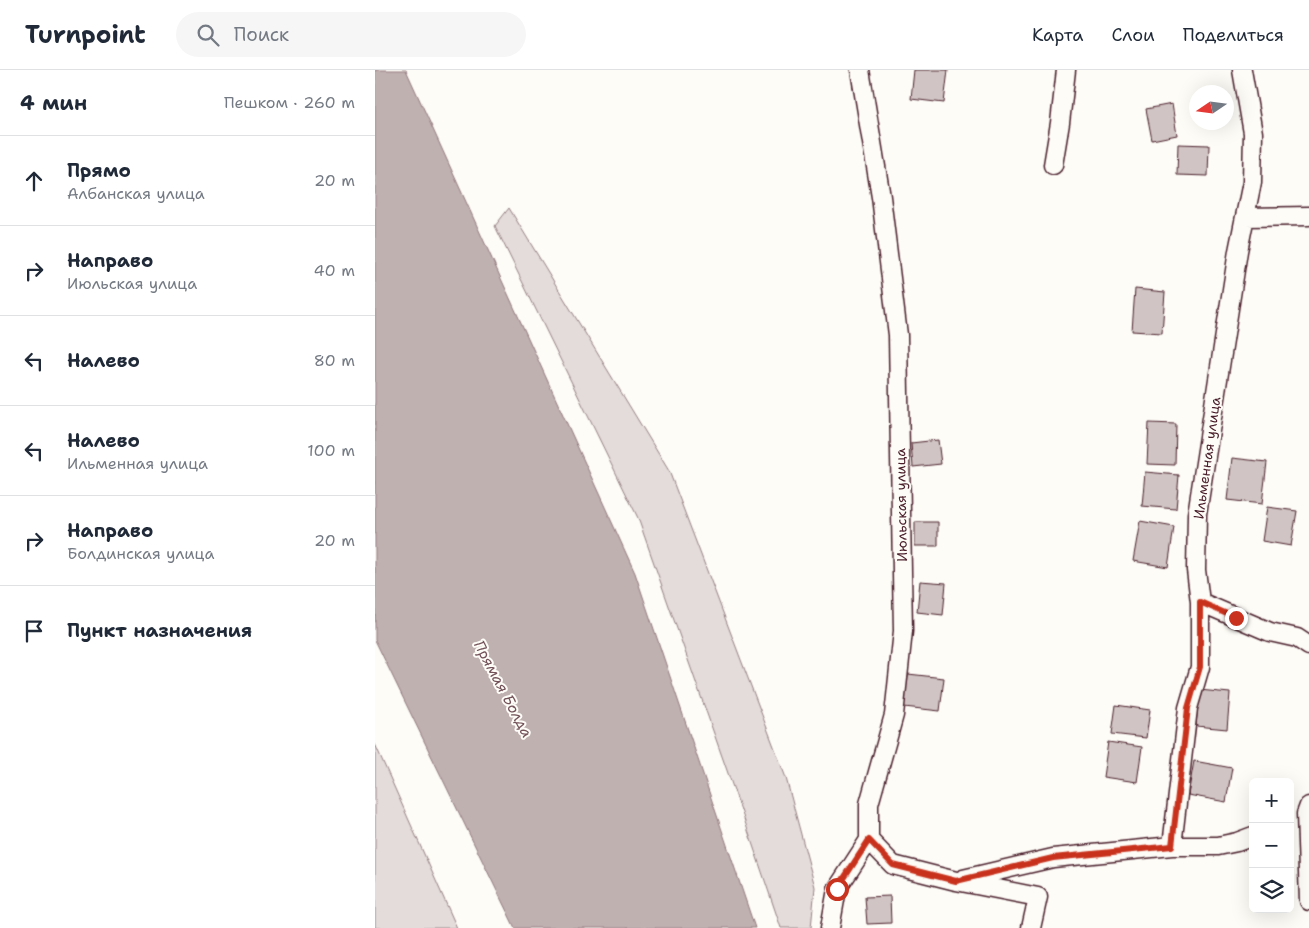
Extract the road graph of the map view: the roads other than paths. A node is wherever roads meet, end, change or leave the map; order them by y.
1 (860, 70) edge
2 (1066, 70) edge
3 (1242, 70) edge
4 (1053, 165) dead end
5 (1309, 216) edge
6 (1246, 217) junction
7 (1200, 602) junction
8 (1309, 646) edge
9 (1304, 813) edge
10 (1249, 838) edge
11 (869, 840) junction
12 (1172, 846) junction
13 (956, 881) junction
14 (1309, 901) edge
15 (830, 928) edge
16 (1031, 928) edge

1 - 11 street, Июльская улица
2 - 4 street
3 - 6 street, Ильменная улица
5 - 6 street
6 - 7 street, Ильменная улица
7 - 8 street
7 - 12 street, Ильменная улица
9 - 14 street
10 - 12 street
11 - 13 street
11 - 15 street
12 - 13 street
13 - 16 street

